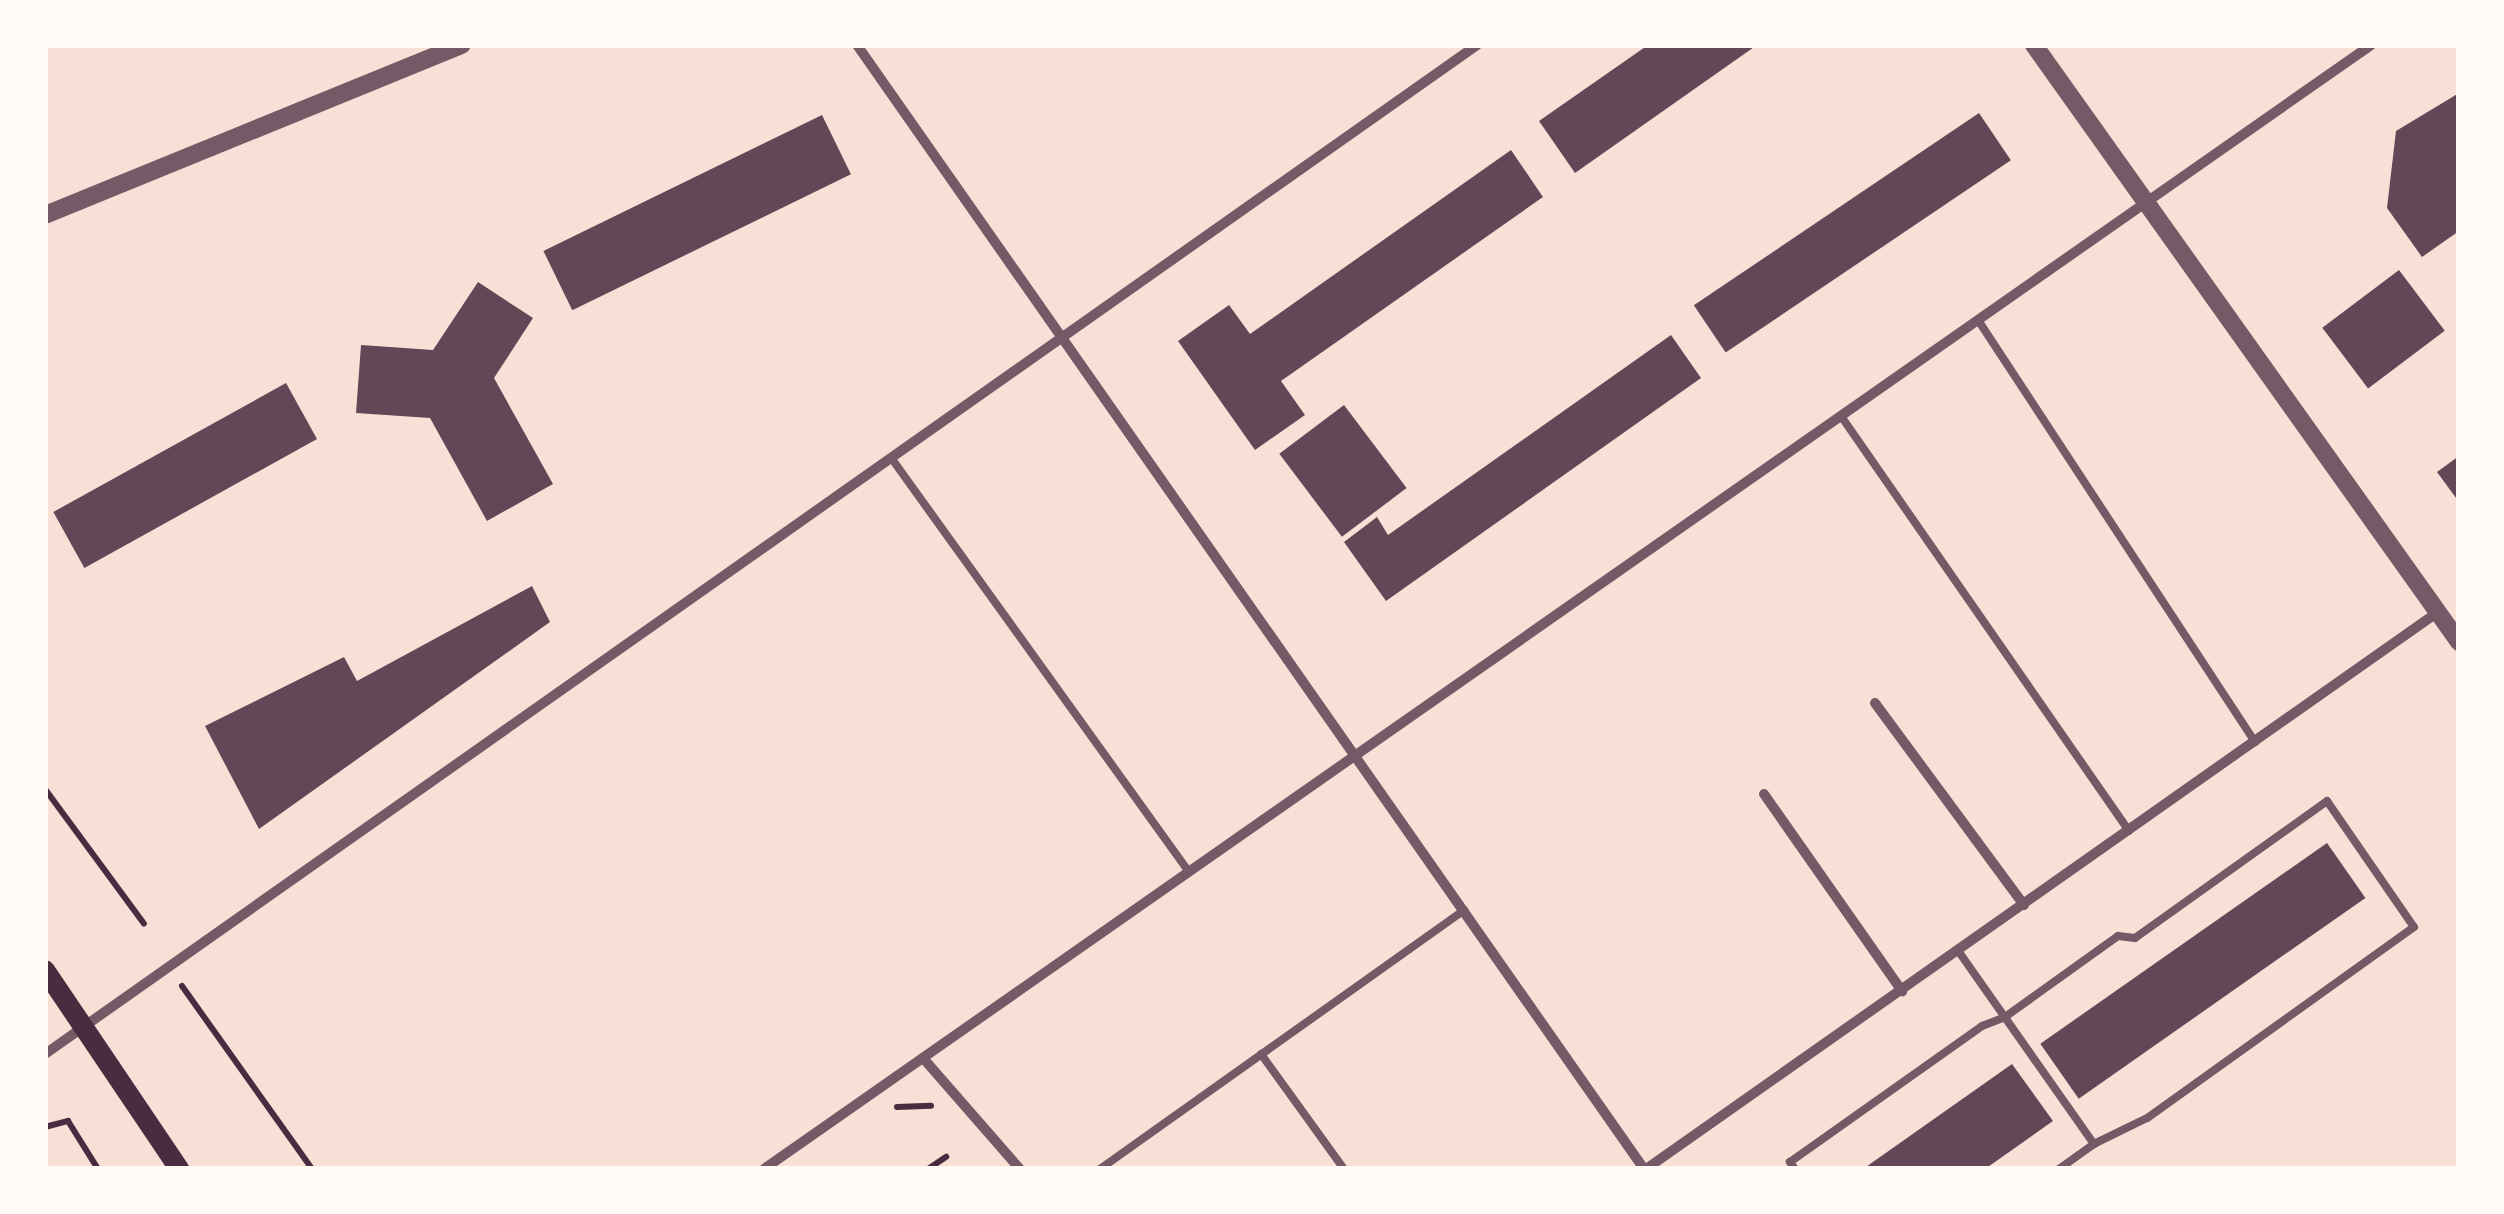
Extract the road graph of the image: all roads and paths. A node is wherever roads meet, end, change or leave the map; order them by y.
1 (462, 45) edge
2 (857, 45) edge
3 (1478, 45) edge
4 (2034, 45) edge
5 (2371, 45) edge
6 (2146, 202) junction
7 (45, 215) edge
8 (1978, 320) junction
9 (1062, 338) junction
10 (1841, 416) junction
11 (892, 458) junction
12 (2438, 612) junction
13 (2459, 642) edge
14 (1876, 703) dead end
15 (2255, 742) junction
16 (1355, 756) junction
17 (45, 789) edge
18 (1764, 794) dead end
19 (2129, 831) junction
20 (1189, 872) junction
21 (2024, 905) junction
22 (1464, 910) junction
23 (144, 924) dead end
24 (1959, 952) junction
25 (45, 970) edge
26 (179, 982) dead end
27 (1902, 991) junction
28 (2005, 1017) junction
29 (85, 1028) junction
30 (45, 1054) edge
31 (1260, 1054) junction
32 (922, 1058) junction
33 (45, 1127) edge
34 (2094, 1144) junction
35 (946, 1156) dead end
36 (98, 1169) edge
37 (180, 1169) edge
38 (312, 1169) edge
39 (764, 1169) edge
40 (928, 1169) edge
41 (1020, 1169) edge
42 (1100, 1169) edge
43 (1344, 1169) edge
44 (1645, 1169) edge
45 (1796, 1169) edge
46 (2059, 1169) edge

1 - 7 street
2 - 9 street
3 - 9 street
4 - 6 street
5 - 6 street
6 - 8 street
6 - 12 street
8 - 10 street
8 - 15 lane
9 - 11 street
9 - 16 street
10 - 16 street
10 - 19 lane
11 - 20 lane
11 - 29 street
12 - 13 street
12 - 15 street
14 - 21 street
15 - 19 street
16 - 20 street
16 - 22 street
17 - 23 path
18 - 27 street
19 - 21 street
20 - 32 street
21 - 24 street
22 - 31 lane
22 - 44 street
24 - 27 street
24 - 28 lane
25 - 29 main road
26 - 38 path
27 - 44 street
28 - 34 lane
28 - 34 lane
28 - 45 lane
29 - 30 street
29 - 37 main road
31 - 42 lane
31 - 43 lane
32 - 39 street
32 - 41 street
33 - 36 path
34 - 46 lane
35 - 40 path

